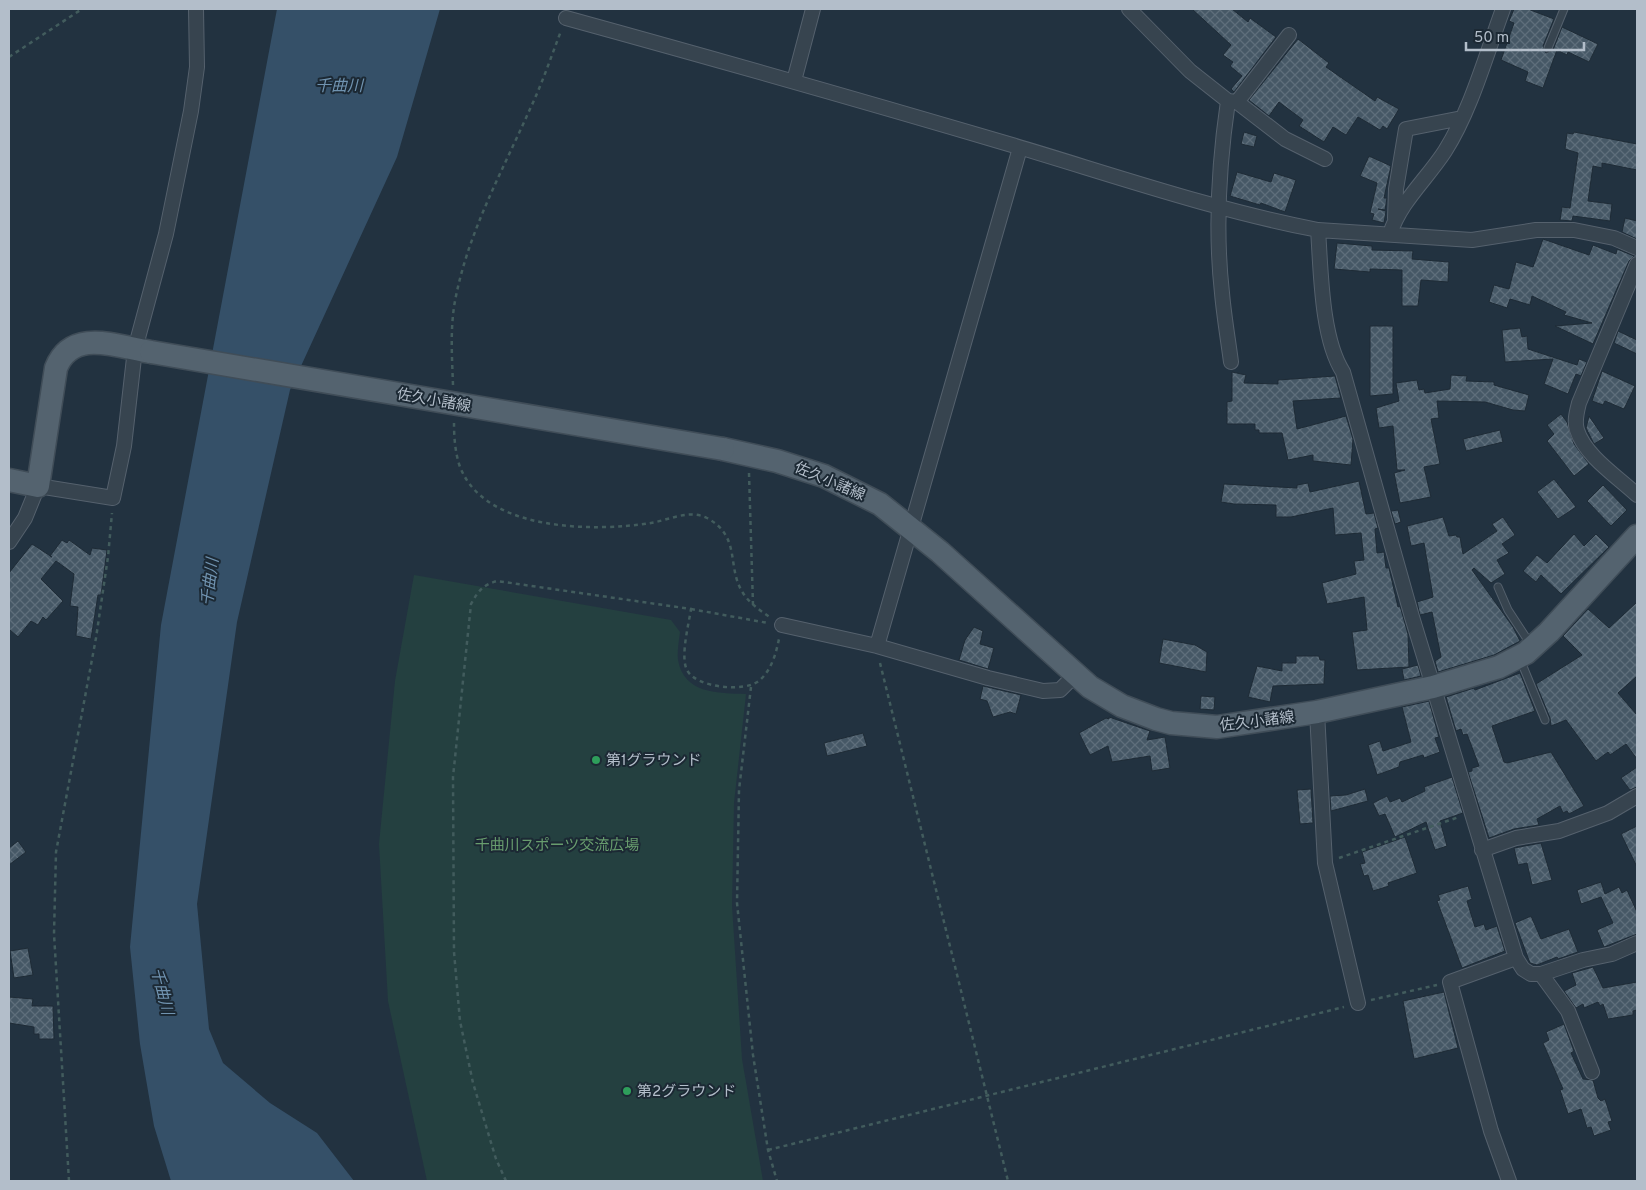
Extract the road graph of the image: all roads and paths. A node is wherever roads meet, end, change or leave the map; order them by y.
1 (82, 9) edge
2 (196, 9) edge
3 (813, 9) edge
4 (1129, 9) edge
5 (1503, 9) edge
6 (1564, 9) edge
7 (566, 18) joint
8 (1290, 35) dead end
9 (1548, 48) dead end
10 (9, 57) edge
11 (794, 81) junction
12 (1233, 101) junction
13 (1462, 118) junction
14 (1020, 148) junction
15 (1325, 159) dead end
16 (1219, 208) junction
17 (1394, 219) junction
18 (1318, 230) junction
19 (1390, 234) junction
20 (1637, 248) edge
21 (1637, 264) edge
22 (143, 351) junction
23 (1231, 362) dead end
24 (453, 391) dead end
25 (454, 420) dead end
26 (748, 454) junction
27 (9, 480) edge
28 (38, 486) junction
29 (1637, 495) edge
30 (113, 498) junction
31 (910, 526) junction
32 (9, 542) edge
33 (1635, 544) edge
34 (1498, 587) dead end
35 (754, 606) junction
36 (691, 609) junction
37 (782, 625) junction
38 (877, 646) junction
39 (1526, 652) junction
40 (1075, 675) junction
41 (751, 687) junction
42 (1433, 687) junction
43 (1317, 712) junction
44 (1545, 720) dead end
45 (1637, 796) edge
46 (1471, 813) junction
47 (1482, 850) junction
48 (1326, 863) junction
49 (1637, 943) edge
50 (1516, 958) junction
51 (1541, 974) junction
52 (1450, 982) junction
53 (1358, 1003) junction
54 (1592, 1072) dead end
55 (987, 1097) junction
56 (768, 1150) junction
57 (69, 1181) edge
58 (506, 1181) edge
59 (777, 1181) edge
60 (1008, 1181) edge
61 (1509, 1181) edge

1 - 10 path
2 - 22 street
3 - 11 street
4 - 12 street
5 - 13 street
6 - 9 lane
7 - 11 street
7 - 24 path
8 - 12 street
11 - 14 street
12 - 15 street
12 - 16 street
13 - 17 street
13 - 17 street
14 - 16 street
14 - 31 street
16 - 18 street
16 - 23 street
17 - 19 street
18 - 19 street
18 - 42 street
19 - 20 street
21 - 29 street
22 - 26 main road, 佐久小諸線, bridge
22 - 28 main road, 佐久小諸線
22 - 30 street
25 - 35 path
26 - 31 main road, 佐久小諸線
26 - 35 path
27 - 28 main road
28 - 30 street
28 - 32 street
30 - 57 path
31 - 38 street
31 - 40 main road, 佐久小諸線
33 - 39 main road, 佐久小諸線
34 - 39 lane
35 - 37 path
36 - 37 path
36 - 41 path
36 - 58 path
37 - 38 street
37 - 41 path
38 - 40 street
38 - 55 path
39 - 42 main road, 佐久小諸線
39 - 44 lane
40 - 43 main road, 佐久小諸線
41 - 56 path
42 - 43 main road, 佐久小諸線
42 - 46 street
43 - 48 street
45 - 47 street
46 - 47 street
46 - 48 path
47 - 50 street
48 - 53 street
49 - 51 street
50 - 51 street
50 - 52 street
51 - 54 street
52 - 53 path
52 - 61 street
53 - 55 path
55 - 56 path
55 - 60 path
56 - 59 path

